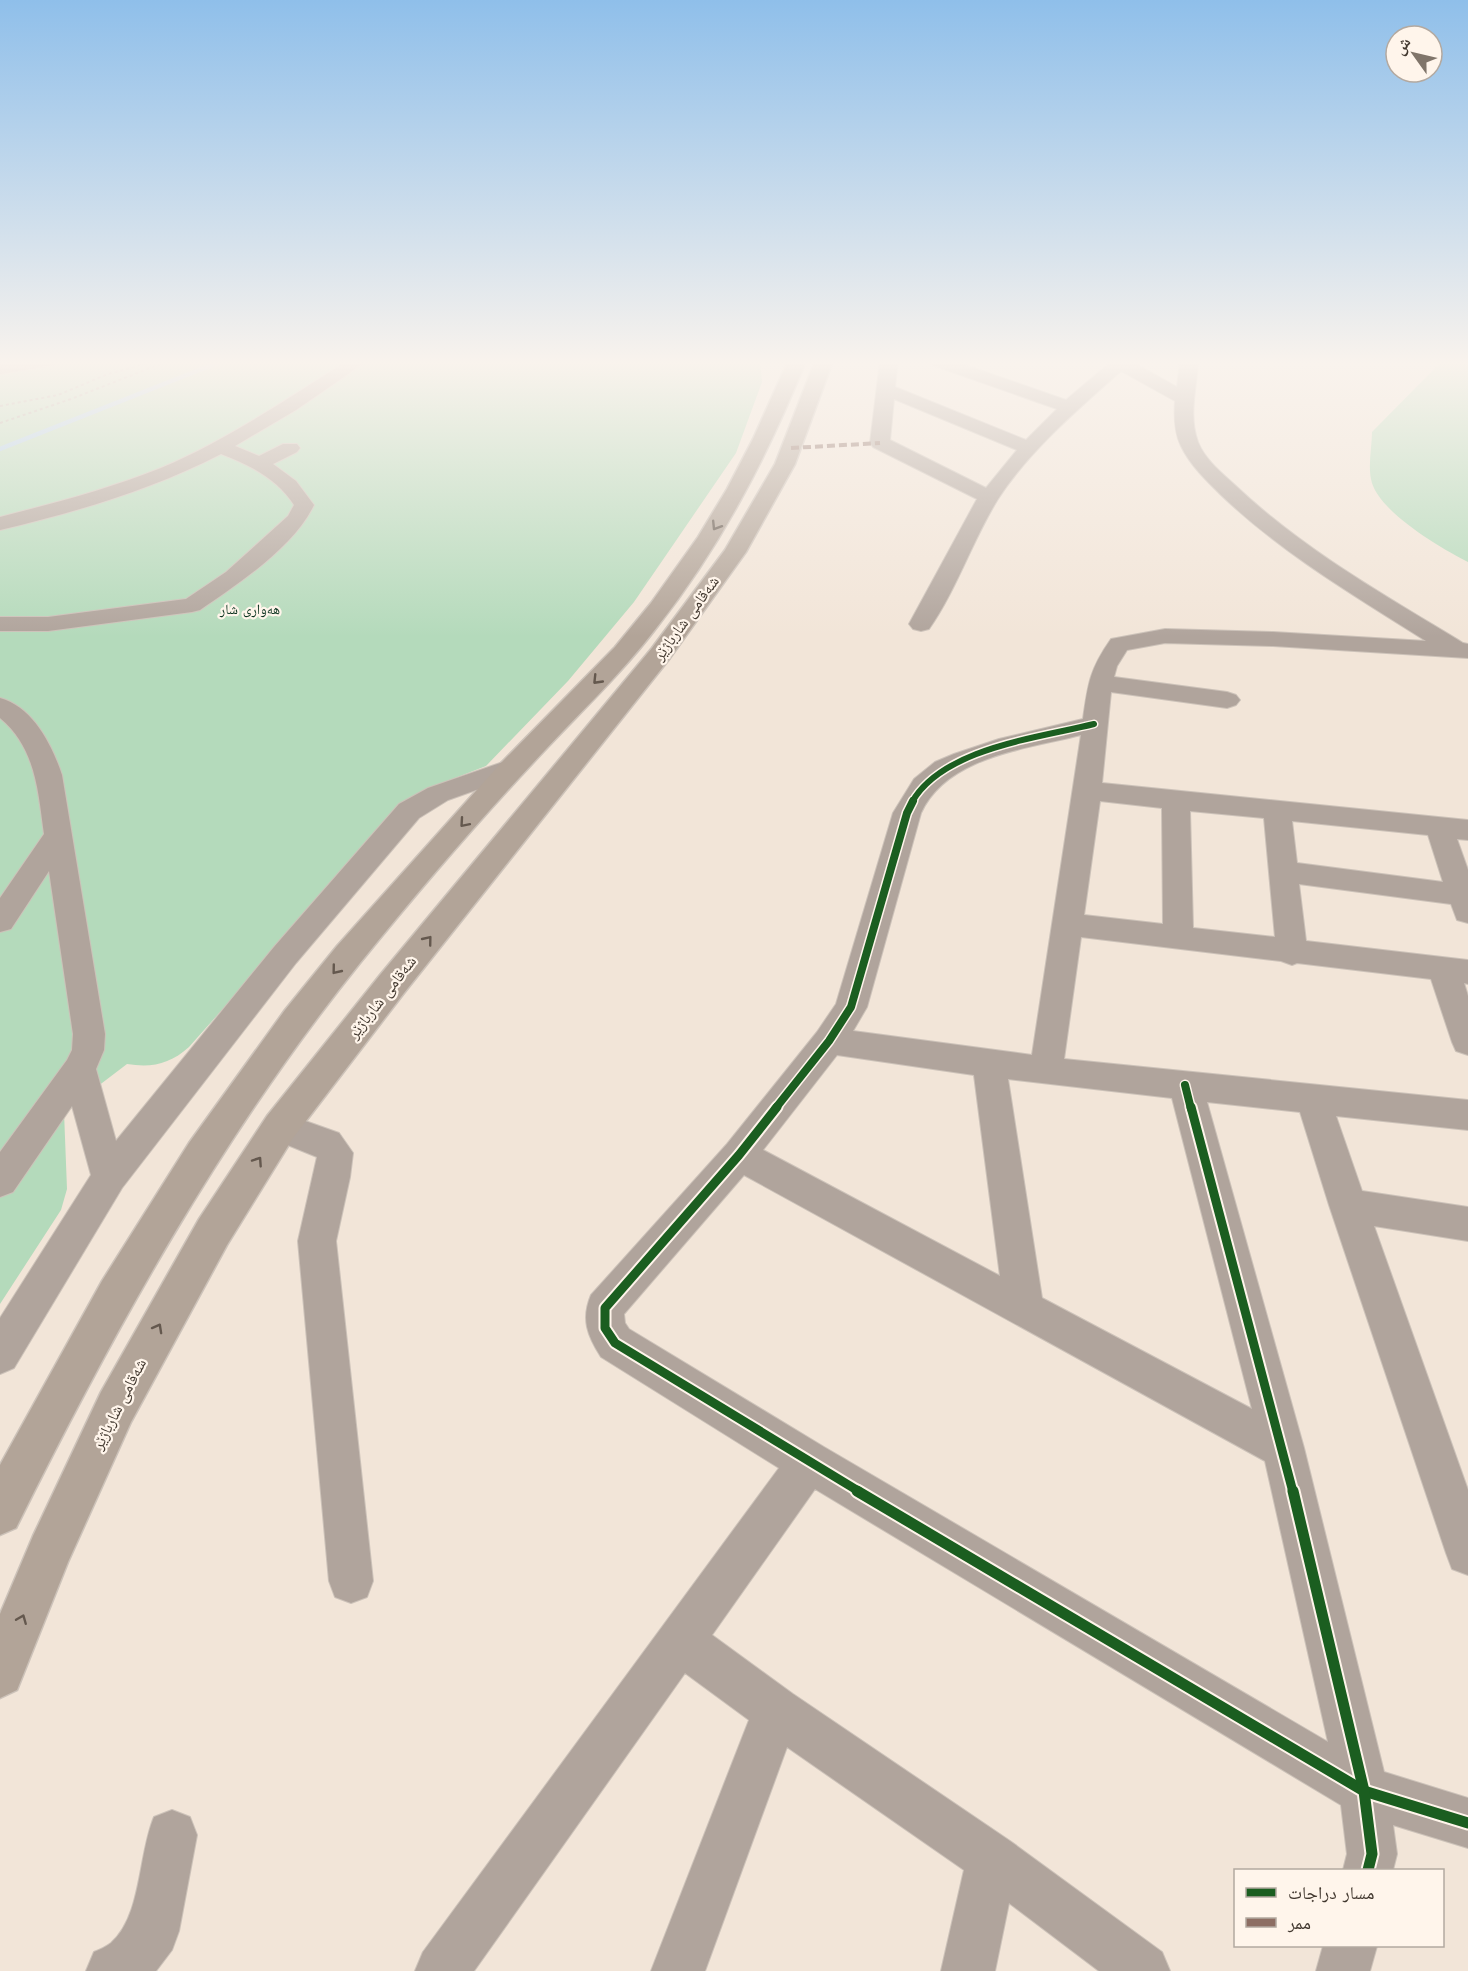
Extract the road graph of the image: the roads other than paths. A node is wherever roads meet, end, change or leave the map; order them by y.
1 (206, 453) edge
2 (233, 453) edge
3 (280, 453) edge
4 (755, 453) edge
5 (789, 453) edge
6 (900, 453) edge
7 (1025, 453) edge
8 (1196, 453) edge
9 (258, 464) junction
10 (989, 497) junction
11 (0, 524) edge
12 (698, 578) junction
13 (0, 624) edge
14 (921, 624) dead end
15 (1465, 650) edge
16 (1100, 683) junction
17 (1227, 700) dead end
18 (0, 706) edge
19 (1094, 724) junction
20 (512, 768) junction
21 (1088, 791) junction
22 (1176, 800) junction
23 (1277, 811) junction
24 (1439, 827) junction
25 (1468, 830) edge
26 (57, 837) junction
27 (1284, 872) junction
28 (1465, 904) edge
29 (0, 921) edge
30 (1067, 924) junction
31 (1178, 938) junction
32 (1292, 952) junction
33 (1455, 971) edge
34 (829, 1041) junction
35 (1468, 1042) edge
36 (989, 1063) junction
37 (79, 1069) junction
38 (1046, 1071) junction
39 (1185, 1085) junction
40 (1313, 1100) junction
41 (1468, 1115) edge
42 (280, 1127) junction
43 (739, 1155) junction
44 (109, 1177) junction
45 (0, 1181) edge
46 (1347, 1205) junction
47 (1468, 1224) edge
48 (1024, 1309) junction
49 (0, 1354) edge
50 (1283, 1448) junction
51 (809, 1462) junction
52 (0, 1512) edge
53 (1468, 1553) edge
54 (351, 1581) dead end
55 (680, 1640) junction
56 (0, 1673) edge
57 (776, 1711) junction
58 (1364, 1791) junction
59 (1468, 1823) edge
60 (172, 1835) dead end
61 (992, 1859) junction
62 (1368, 1869) edge
63 (1350, 1947) edge
64 (113, 1971) edge
65 (442, 1971) edge
66 (678, 1971) edge
67 (968, 1971) edge
68 (1143, 1971) edge
69 (1343, 1971) edge

1 - 11 street
2 - 9 street
3 - 9 street
4 -> 12 main road, شەقامی شارباژێر
5 - 12 main road, شەقامی شارباژێر
6 - 10 street
7 - 10 street
8 - 15 street
9 - 13 street
10 - 14 street
12 -> 20 main road, شەقامی شارباژێر
42 -> 12 main road, شەقامی شارباژێر
15 - 16 street
16 - 17 street
16 - 19 street
18 - 26 street
19 - 21 street
19 - 34 street
20 - 44 street
20 -> 52 main road, شەقامی شارباژێر
21 - 22 street
21 - 30 street
22 - 23 street
22 - 31 street
23 - 24 street
23 - 27 street
24 - 25 street
24 - 28 street
26 - 29 street
26 - 37 street
27 - 28 street
27 - 32 street
30 - 31 street
30 - 38 street
31 - 32 street
32 - 33 street
33 - 35 street
34 - 36 street
34 - 43 street
36 - 38 street
36 - 48 street
37 - 44 street
37 - 45 street
38 - 39 street
39 - 40 street
39 - 50 street
40 - 41 street
40 - 46 street
42 - 54 street
56 -> 42 main road, شەقامی شارباژێر
43 - 48 street
43 - 51 street
44 - 49 street
46 - 47 street
46 - 53 street
48 - 50 street
50 - 58 street
51 - 55 street
51 - 58 street
55 - 57 street
55 - 65 street
57 - 61 street
57 - 66 street
58 - 59 street
58 - 62 street
60 - 64 street
61 - 67 street
61 - 68 street
63 - 69 street

